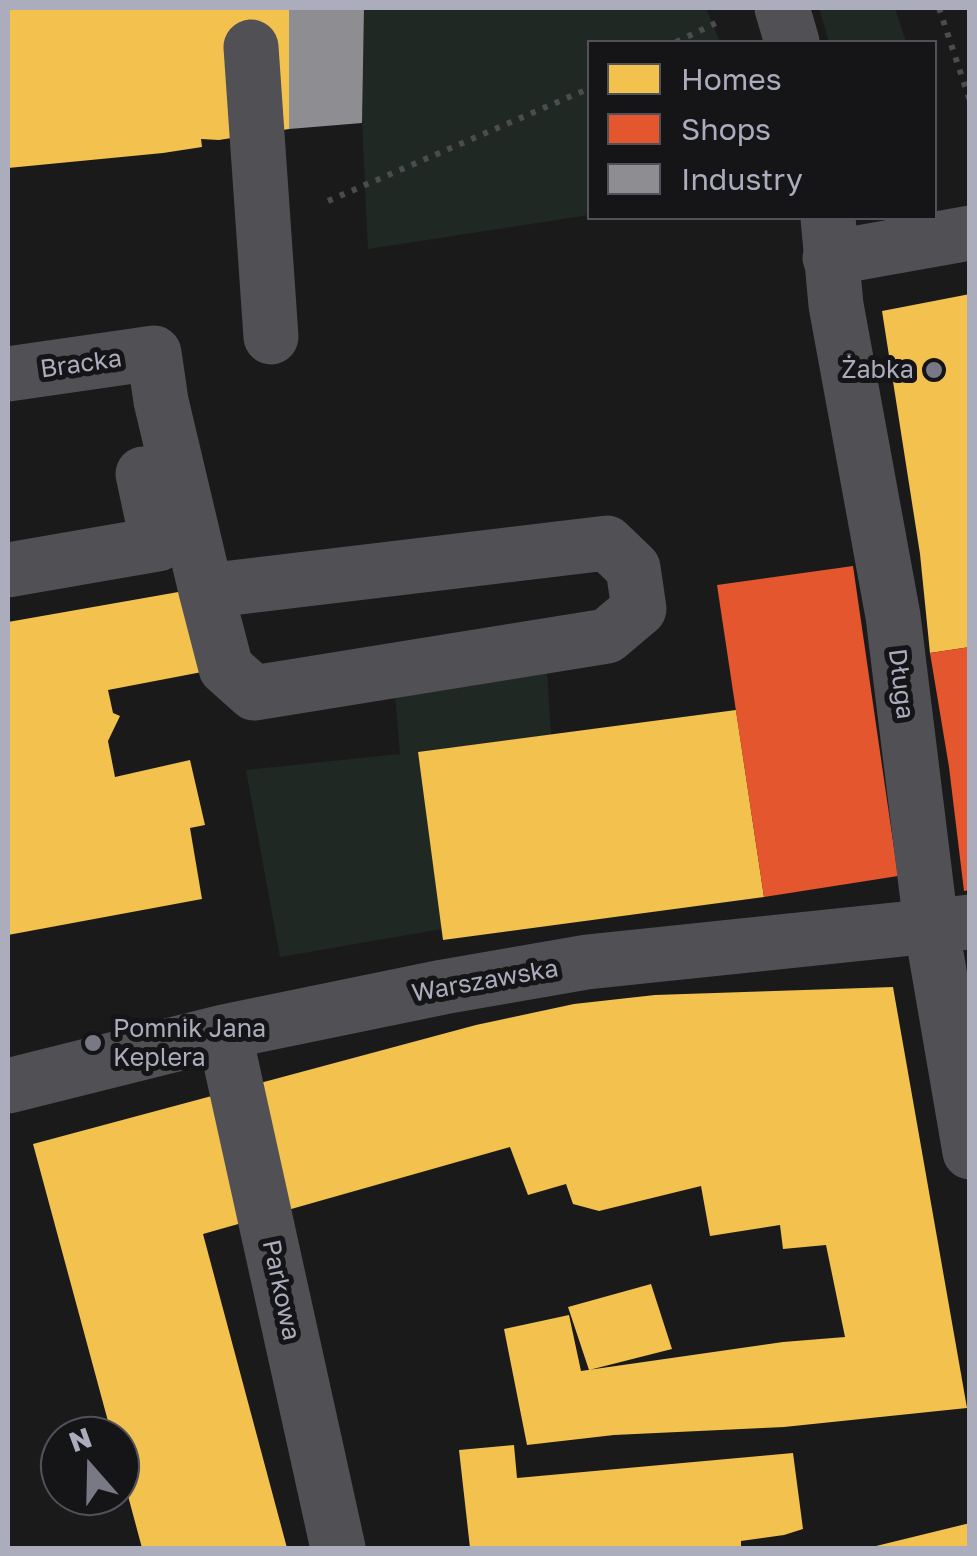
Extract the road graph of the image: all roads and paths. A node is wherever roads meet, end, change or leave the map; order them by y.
1 (782, 8) edge
2 (939, 8) edge
3 (726, 18) dead end
4 (680, 40) edge
5 (791, 40) edge
6 (251, 47) dead end
7 (587, 89) edge
8 (970, 101) edge
9 (262, 228) junction
10 (970, 233) edge
11 (829, 238) edge
12 (271, 337) dead end
13 (136, 356) junction
14 (8, 374) edge
15 (8, 570) edge
16 (206, 591) junction
17 (950, 924) edge
18 (224, 1032) junction
19 (8, 1086) edge
20 (970, 1152) edge
21 (338, 1548) edge

1 - 5 street
2 - 8 path
3 - 4 path
6 - 9 street
7 - 9 path
9 - 12 street
10 - 11 street
11 - 17 street, Długa
13 - 14 street, Bracka
13 - 15 street
13 - 16 street
16 - 16 street
17 - 18 street, Warszawska
17 - 20 street, Długa
18 - 19 street, Warszawska
18 - 21 street, Parkowa

